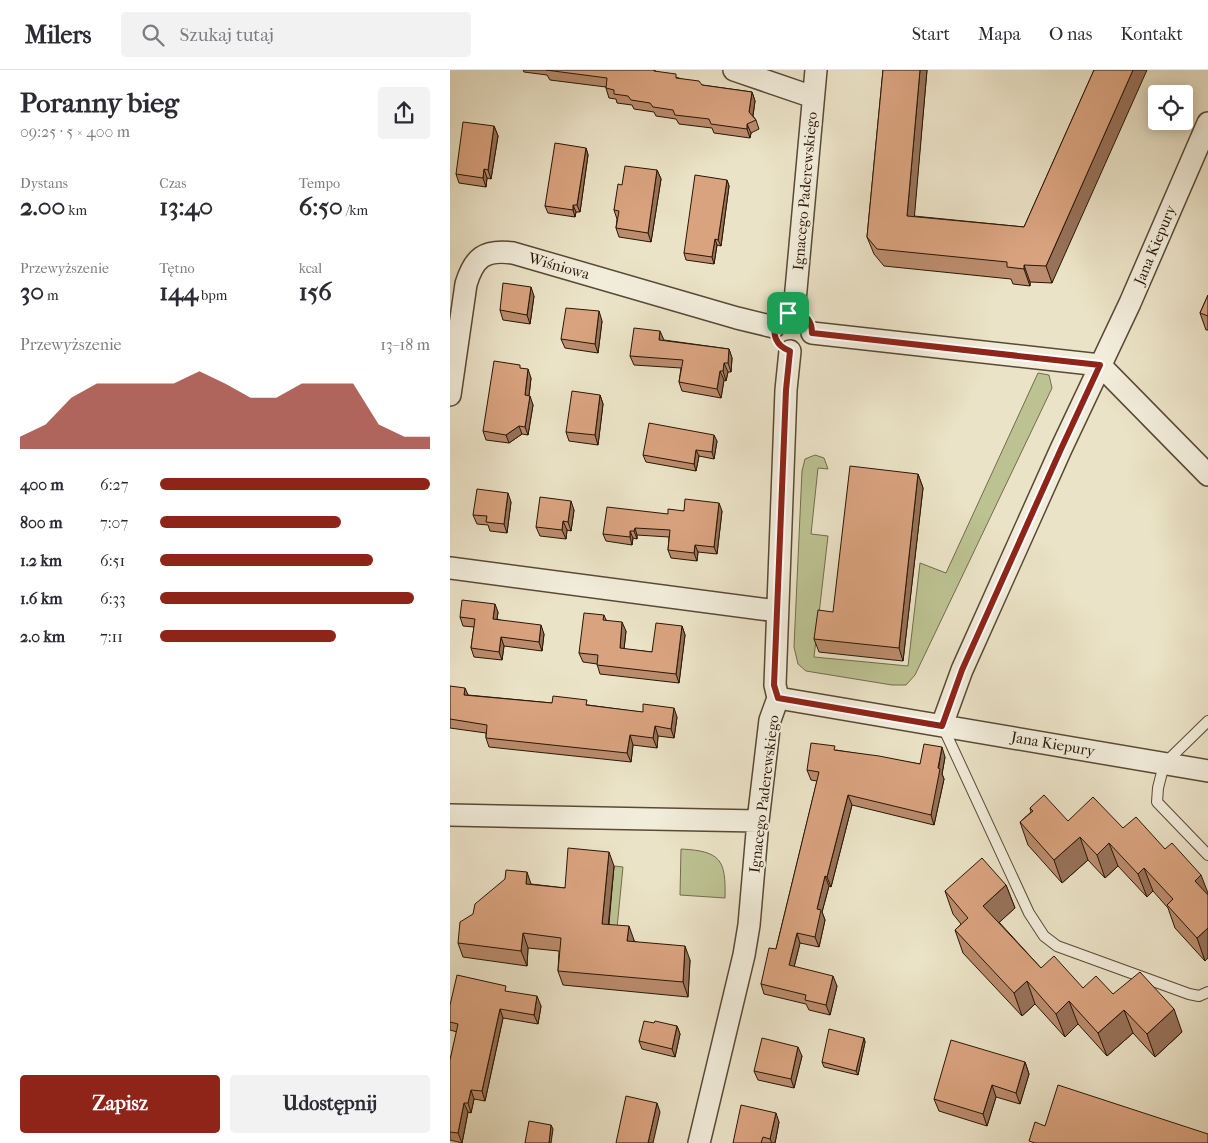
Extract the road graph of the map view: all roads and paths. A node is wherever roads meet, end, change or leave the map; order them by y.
1 (734, 70) edge
2 (816, 70) edge
3 (813, 97) junction
4 (1208, 123) edge
5 (794, 312) junction
6 (774, 327) junction
7 (812, 333) junction
8 (790, 351) junction
9 (1100, 365) junction
10 (450, 394) edge
11 (1208, 476) edge
12 (450, 568) edge
13 (778, 611) junction
14 (778, 698) junction
15 (1208, 721) edge
16 (942, 726) junction
17 (1164, 764) junction
18 (1208, 771) edge
19 (450, 815) edge
20 (758, 821) junction
21 (1208, 855) edge
22 (1208, 992) edge
23 (699, 1143) edge

1 - 3 street
2 - 3 street, Ignacego Paderewskiego
3 - 5 street, Ignacego Paderewskiego
4 - 9 street, Jana Kiepury
5 - 6 street
5 - 7 street
6 - 8 street
6 - 10 street, Wiśniowa
7 - 8 street
7 - 9 street
8 - 13 street, Ignacego Paderewskiego
9 - 11 street
9 - 16 street, Jana Kiepury
12 - 13 street
13 - 14 street, Ignacego Paderewskiego
14 - 16 street, Jana Kiepury
14 - 20 street, Ignacego Paderewskiego
15 - 17 lane
16 - 17 street, Jana Kiepury
16 - 22 lane
17 - 18 street, Jana Kiepury
17 - 21 lane
19 - 20 street
20 - 23 street, Ignacego Paderewskiego

